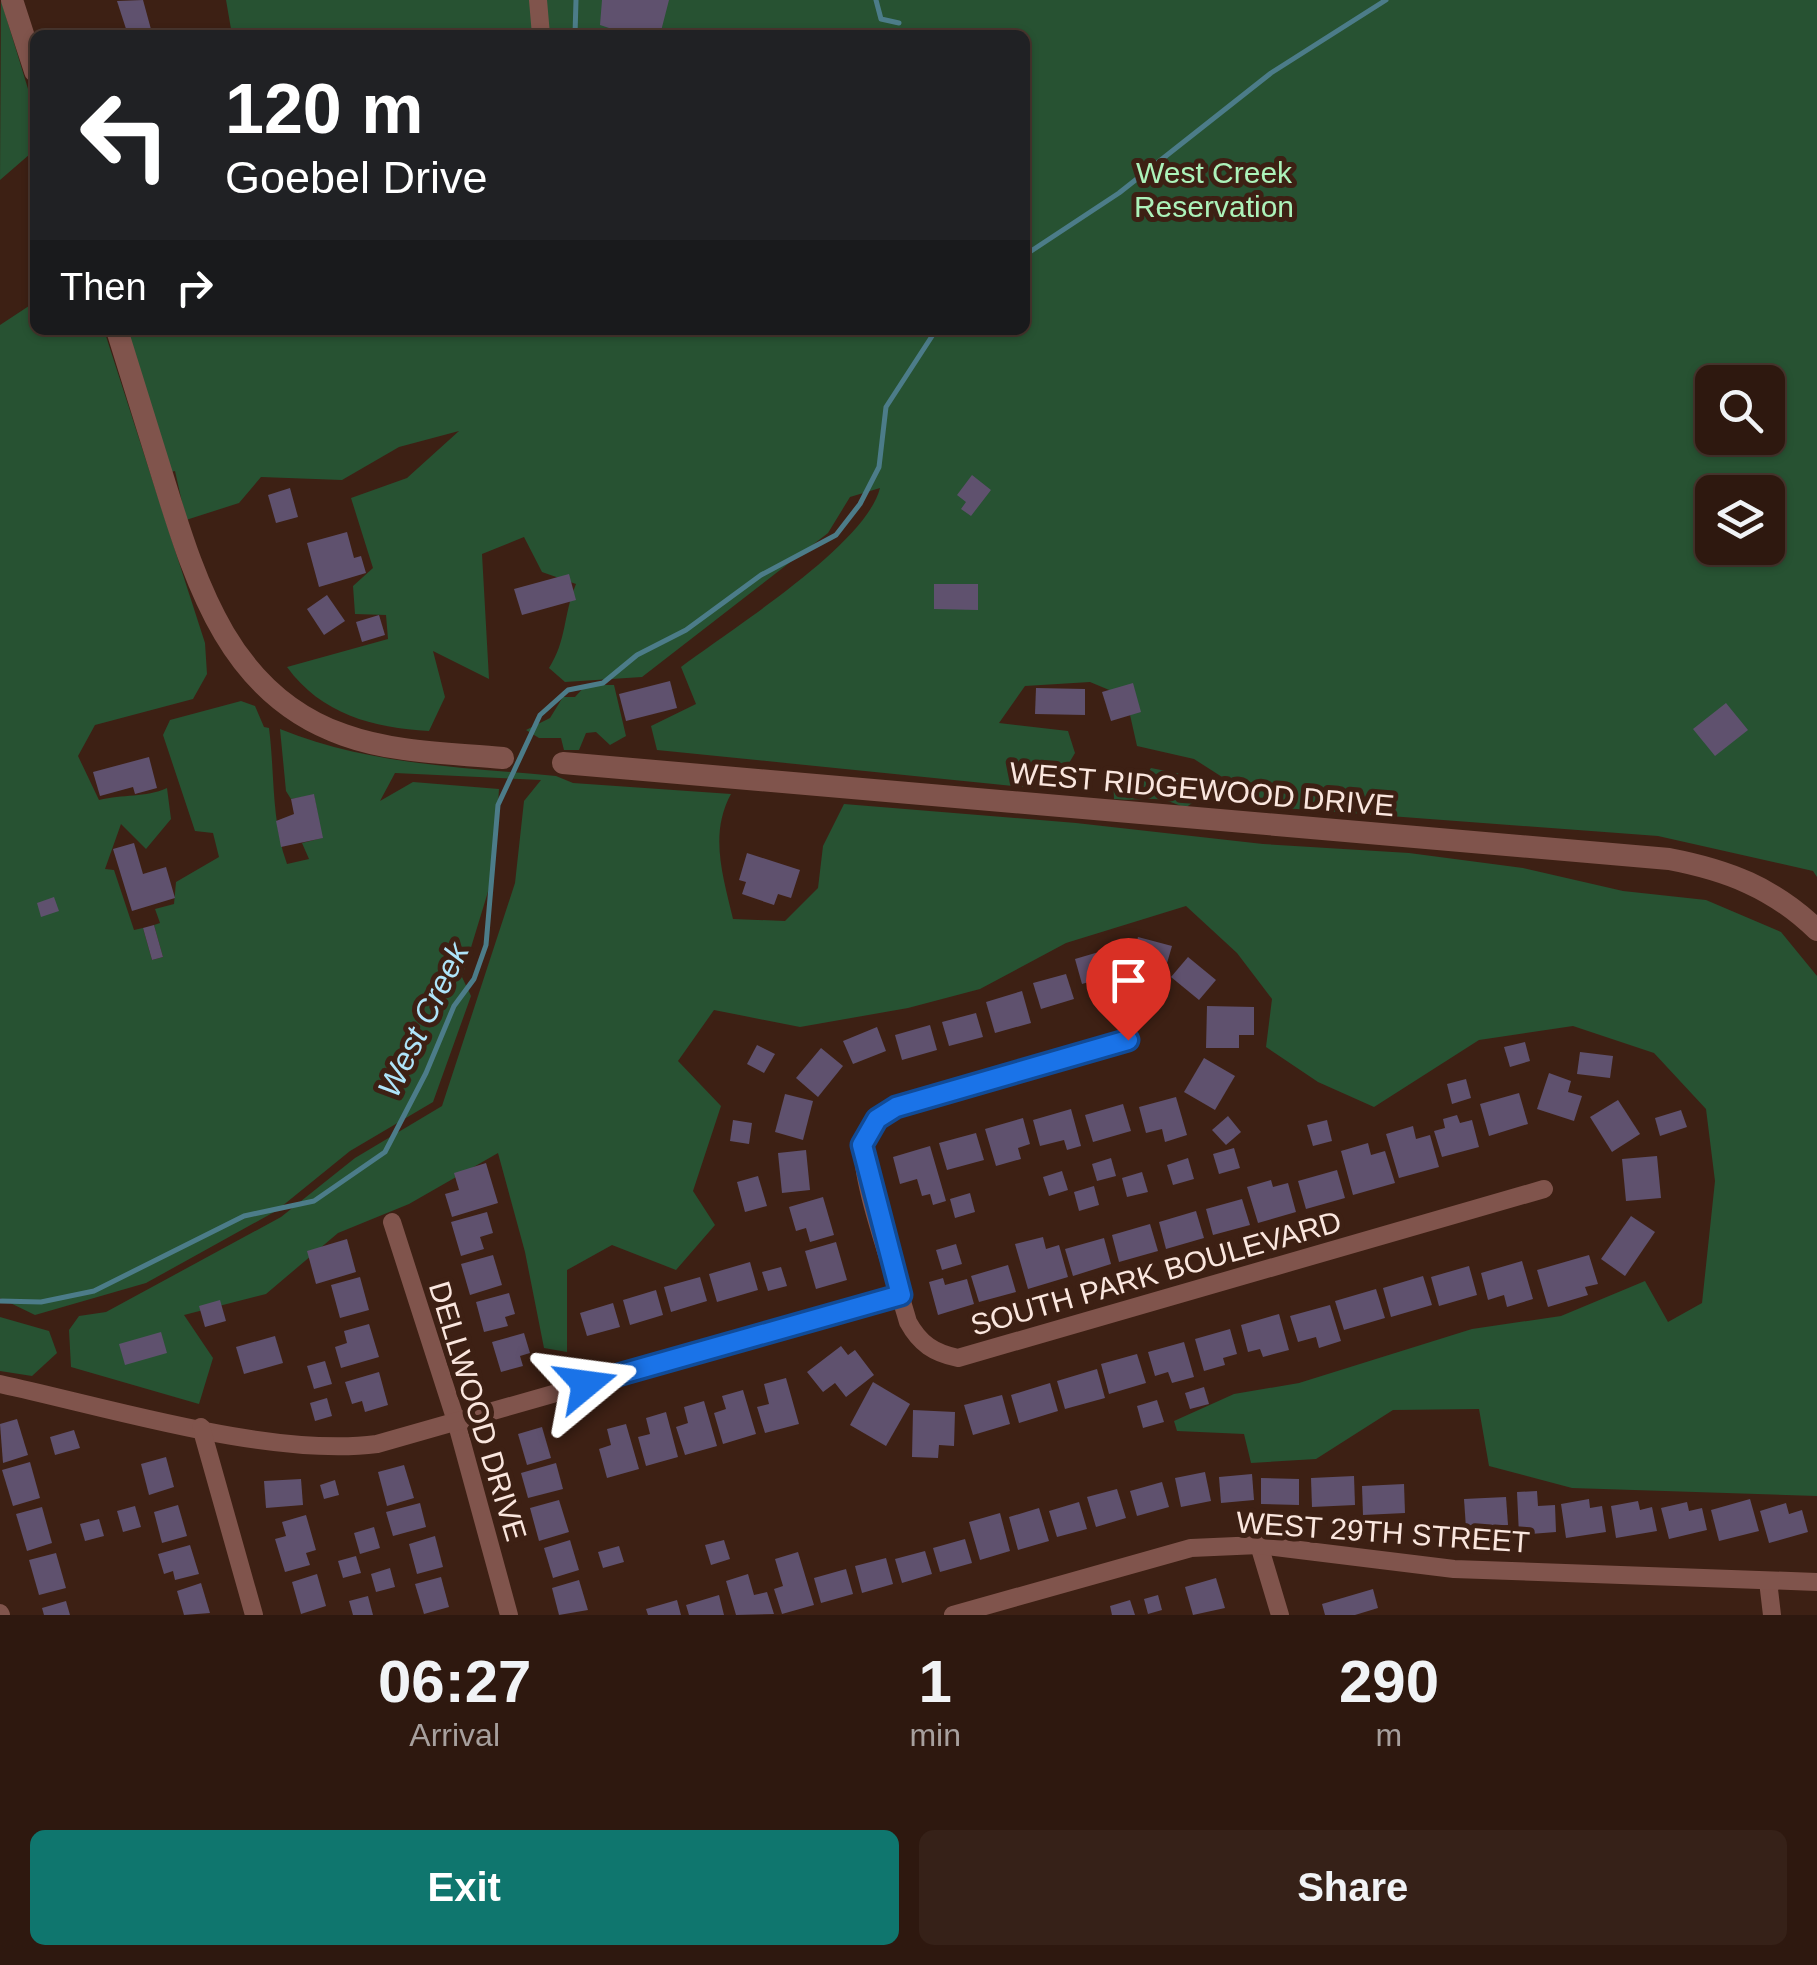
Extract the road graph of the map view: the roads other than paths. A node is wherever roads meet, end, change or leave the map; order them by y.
1 (12, 0) edge
2 (538, 0) edge
3 (541, 30) edge
4 (30, 56) edge
5 (120, 335) edge
6 (502, 758) dead end
7 (562, 763) dead end
8 (1817, 930) edge
9 (1128, 1040) dead end
10 (1544, 1189) dead end
11 (392, 1222) dead end
12 (901, 1295) junction
13 (0, 1384) edge
14 (456, 1421) junction
15 (201, 1428) junction
16 (1260, 1545) junction
17 (1768, 1581) junction
18 (1817, 1582) edge
19 (1002, 1608) edge
20 (254, 1615) edge
21 (510, 1615) edge
22 (953, 1615) edge
23 (1280, 1615) edge
24 (1772, 1615) edge

1 - 4 street
2 - 3 street
5 - 6 street
7 - 8 street, WEST RIDGEWOOD DRIVE
9 - 12 street, SOUTH PARK BOULEVARD
10 - 12 street, SOUTH PARK BOULEVARD
11 - 14 street, DELLWOOD DRIVE
12 - 14 street
13 - 15 street
14 - 15 street
14 - 21 street, DELLWOOD DRIVE
15 - 20 street
16 - 17 street, WEST 29TH STREET
16 - 19 street, WEST 29TH STREET
16 - 23 street
17 - 18 street, WEST 29TH STREET
17 - 24 street
19 - 22 street, WEST 29TH STREET

